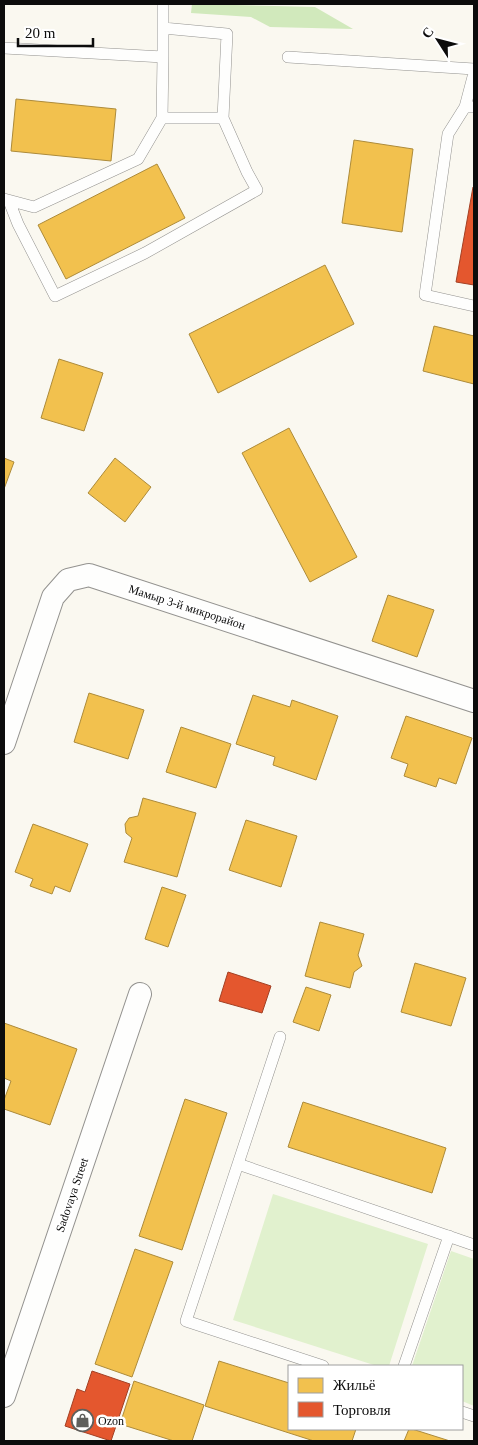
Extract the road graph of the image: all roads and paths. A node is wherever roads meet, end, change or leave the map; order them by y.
1 (163, 4) edge
2 (163, 28) junction
3 (4, 48) edge
4 (163, 57) junction
5 (288, 57) dead end
6 (474, 69) edge
7 (474, 73) edge
8 (470, 107) edge
9 (162, 118) junction
10 (223, 118) junction
11 (6, 200) edge
12 (474, 306) edge
13 (474, 701) edge
14 (4, 743) edge
15 (140, 994) dead end
16 (280, 1037) dead end
17 (238, 1164) junction
18 (449, 1236) junction
19 (474, 1245) edge
20 (320, 1365) edge
21 (404, 1365) edge
22 (4, 1396) edge

1 - 2 lane
2 - 4 lane
2 - 10 lane
3 - 4 lane
4 - 9 lane
5 - 6 lane
7 - 8 lane
8 - 12 lane
9 - 10 lane
9 - 11 lane
10 - 11 lane
13 - 14 street, Мамыр 3-й микрорайон
15 - 22 street, Sadovaya Street
16 - 17 lane
17 - 18 lane
17 - 20 lane
18 - 19 lane
18 - 21 lane

